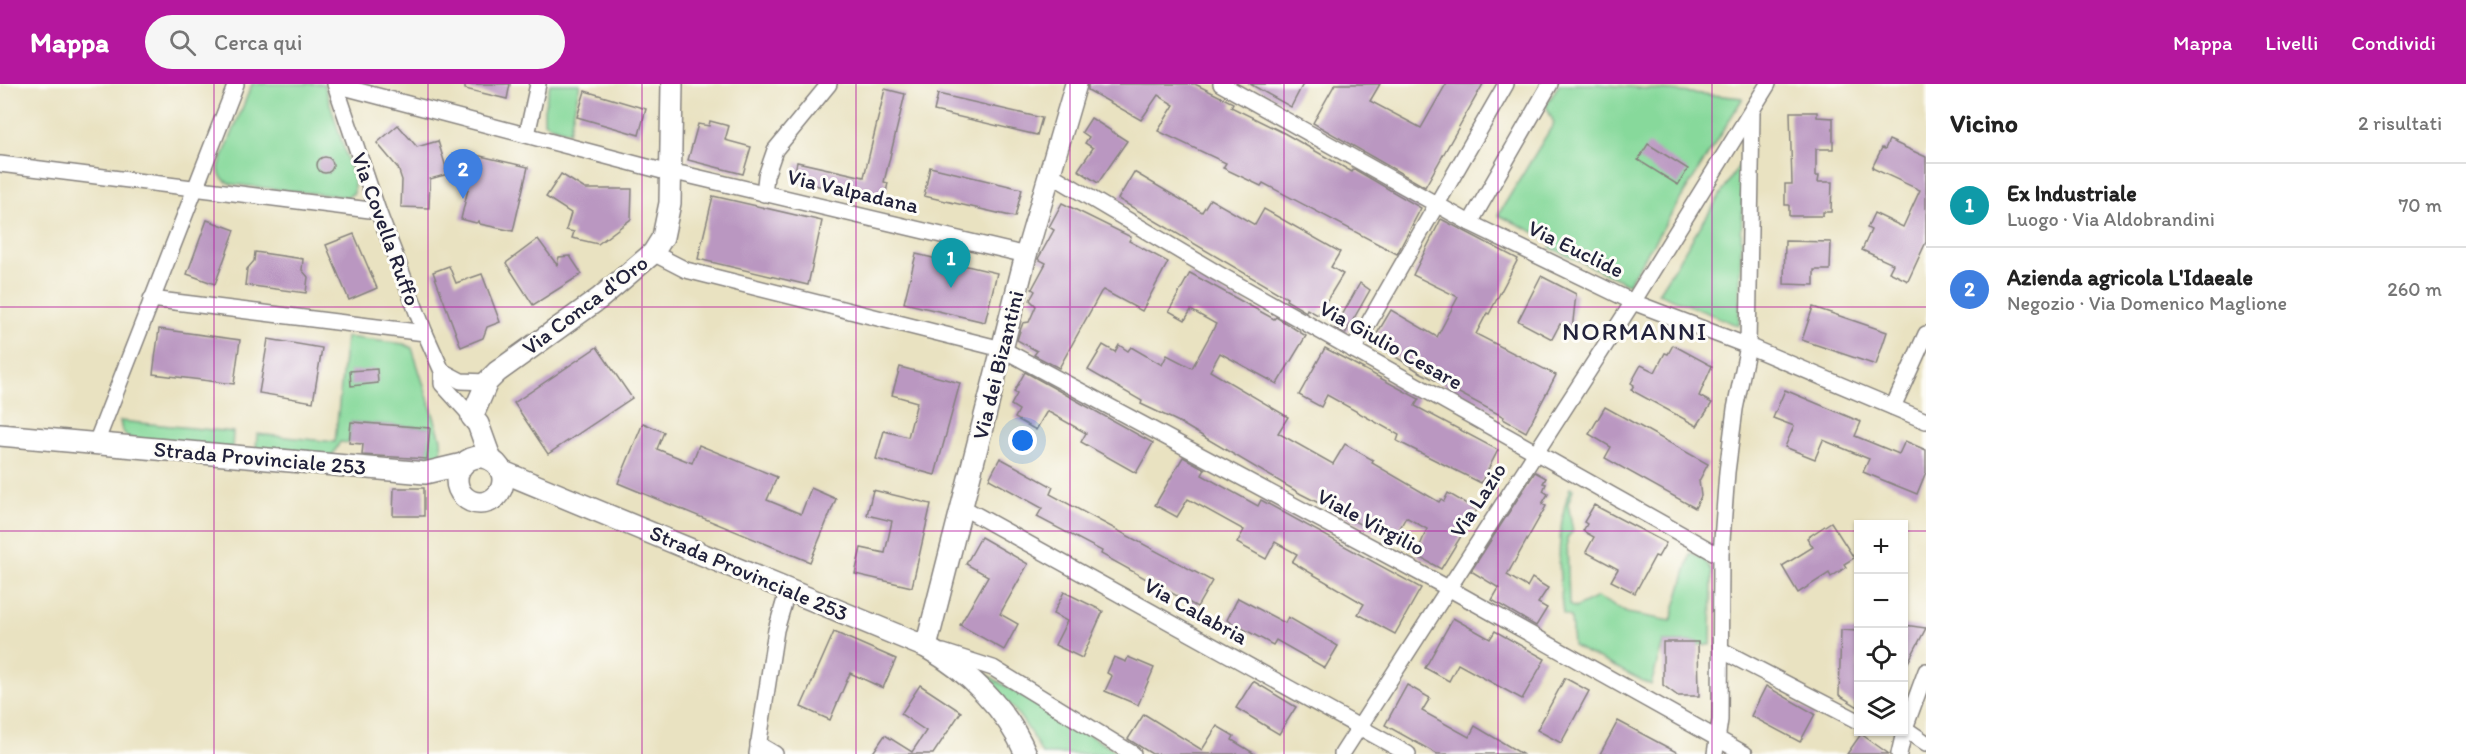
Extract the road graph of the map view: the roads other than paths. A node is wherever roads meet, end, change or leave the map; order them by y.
1 (236, 84) edge
2 (538, 84) edge
3 (672, 84) edge
4 (829, 84) edge
5 (1076, 84) edge
6 (1221, 84) edge
7 (1506, 84) edge
8 (1550, 84) edge
9 (1768, 84) edge
10 (336, 85) edge
11 (1752, 112) junction
12 (527, 135) junction
13 (0, 164) edge
14 (670, 173) junction
15 (1050, 174) junction
16 (195, 190) junction
17 (764, 194) junction
18 (1437, 205) junction
19 (378, 211) junction
20 (1470, 223) junction
21 (653, 253) junction
22 (1026, 255) junction
23 (152, 299) junction
24 (1633, 302) junction
25 (425, 333) junction
26 (1926, 333) edge
27 (1748, 346) junction
28 (1002, 349) junction
29 (1353, 350) junction
30 (442, 371) junction
31 (487, 382) junction
32 (1893, 407) junction
33 (475, 421) junction
34 (1926, 421) edge
35 (0, 435) edge
36 (96, 443) junction
37 (1535, 452) junction
38 (466, 462) junction
39 (425, 473) junction
40 (497, 475) junction
41 (461, 493) junction
42 (962, 507) junction
43 (1713, 552) dead end
44 (1448, 588) junction
45 (788, 589) junction
46 (1721, 650) junction
47 (933, 651) junction
48 (1926, 671) edge
49 (1908, 718) edge
50 (1854, 720) edge
51 (1358, 727) junction
52 (1908, 731) edge
53 (1902, 736) edge
54 (1926, 743) edge
55 (1716, 746) edge
56 (758, 749) edge
57 (775, 754) edge
58 (1026, 754) edge
59 (1133, 754) edge
60 (1342, 754) edge
61 (1408, 754) edge
62 (1702, 754) edge
63 (1745, 754) edge
64 (1899, 754) edge

1 - 16 street
2 - 12 street
3 - 14 main road, Via Conca d'Oro
4 - 17 street
5 - 15 main road, Via dei Bizantini
6 - 18 street, Via Euclide
7 - 18 street
8 - 20 street
9 - 11 street, Via Lazio
10 - 12 street, Via Valpadana
10 - 19 street, Via Covella Ruffo
11 - 24 street, Via Lazio
11 - 27 street
12 - 14 street, Via Valpadana
13 - 16 street
14 - 17 street, Via Valpadana
14 - 21 main road, Via Conca d'Oro
15 - 22 main road, Via dei Bizantini
15 - 29 street, Via Giulio Cesare
16 - 19 street
16 - 23 street
17 - 22 street, Via Valpadana
18 - 20 street, Via Euclide
18 - 29 street
19 - 25 street, Via Covella Ruffo
20 - 24 street, Via Euclide
21 - 28 street, Viale Virgilio
21 - 31 main road, Via Conca d'Oro
22 - 28 main road, Via dei Bizantini
23 - 25 street
23 - 36 street
24 - 27 street, Via Euclide
24 - 37 street, Via Lazio
25 - 30 street, Via Covella Ruffo
26 - 32 street
27 - 32 street, Via Euclide
27 - 46 street
28 - 42 main road, Via dei Bizantini
28 - 44 street, Viale Virgilio
29 - 37 street, Via Giulio Cesare
30 - 31 street
30 - 33 street, Via Covella Ruffo
31 - 33 main road
32 - 34 street, Via Euclide
33 - 38 main road
33 - 40 main road, Via Covella Ruffo
35 - 36 main road, Strada Provinciale 253
36 - 39 main road, Strada Provinciale 253
37 - 43 street, Via Giulio Cesare
37 - 44 street, Via Lazio
38 - 39 main road, Strada Provinciale 253
38 - 40 main road, Strada Provinciale 253
38 - 41 main road
39 - 41 main road, Strada Provinciale 253
40 - 41 main road, Strada Provinciale 253
40 - 45 main road, Strada Provinciale 253
42 - 47 main road, Via dei Bizantini
42 - 51 street, Via Calabria
44 - 51 street, Via Lazio
44 - 55 street, Viale Virgilio
45 - 47 main road, Strada Provinciale 253
45 - 56 street
46 - 50 street
46 - 55 street
47 - 58 main road, Strada Provinciale 253
47 - 59 street
48 - 49 street
51 - 60 street, Via Lazio
51 - 61 street, Via Calabria
52 - 54 street
53 - 64 street
55 - 62 street
55 - 63 street, Viale Virgilio
56 - 57 street

